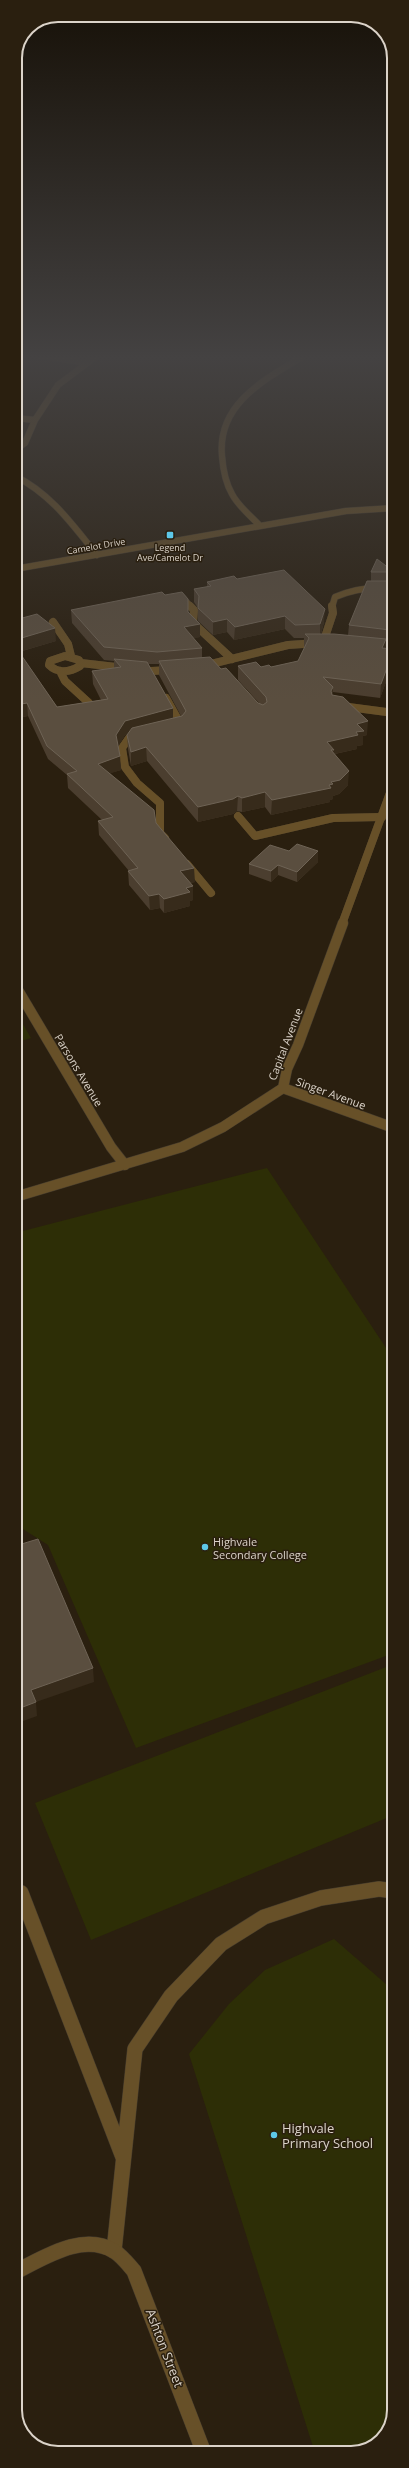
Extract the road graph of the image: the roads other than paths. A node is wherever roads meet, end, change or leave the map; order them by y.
1 (223, 470) edge
2 (22, 479) edge
3 (387, 508) edge
4 (260, 526) junction
5 (97, 554) junction
6 (22, 568) edge
7 (384, 588) edge
8 (182, 597) edge
9 (53, 622) dead end
10 (323, 643) junction
11 (331, 644) edge
12 (71, 656) junction
13 (232, 659) junction
14 (81, 663) junction
15 (195, 668) edge
16 (181, 669) edge
17 (60, 671) junction
18 (162, 691) edge
19 (89, 703) edge
20 (335, 705) edge
21 (387, 712) edge
22 (168, 727) edge
23 (149, 731) edge
24 (387, 810) edge
25 (238, 816) dead end
26 (382, 817) junction
27 (170, 845) edge
28 (180, 857) edge
29 (211, 894) dead end
30 (22, 997) edge
31 (283, 1088) junction
32 (387, 1125) edge
33 (125, 1165) junction
34 (22, 1195) edge
35 (387, 1891) edge
36 (22, 1896) edge
37 (124, 2159) junction
38 (114, 2251) junction
39 (22, 2269) edge
40 (201, 2446) edge

1 - 4 street
2 - 5 street
3 - 4 street, Camelot Drive
4 - 5 street, Camelot Drive
5 - 6 street, Camelot Drive
7 - 10 street
8 - 13 street
9 - 12 street
10 - 11 street
10 - 13 street
12 - 14 street
12 - 17 street
13 - 15 street
14 - 16 street
14 - 17 street
17 - 19 street
18 - 22 street
20 - 21 street
23 - 27 street
24 - 26 street, Capital Avenue
25 - 26 street
26 - 31 street, Capital Avenue
28 - 29 street
30 - 33 street, Parsons Avenue
31 - 32 street, Singer Avenue
31 - 33 street, Capital Avenue
33 - 34 street, Capital Avenue
35 - 37 street
36 - 37 street
37 - 38 street
38 - 39 street
38 - 40 street, Ashton Street

